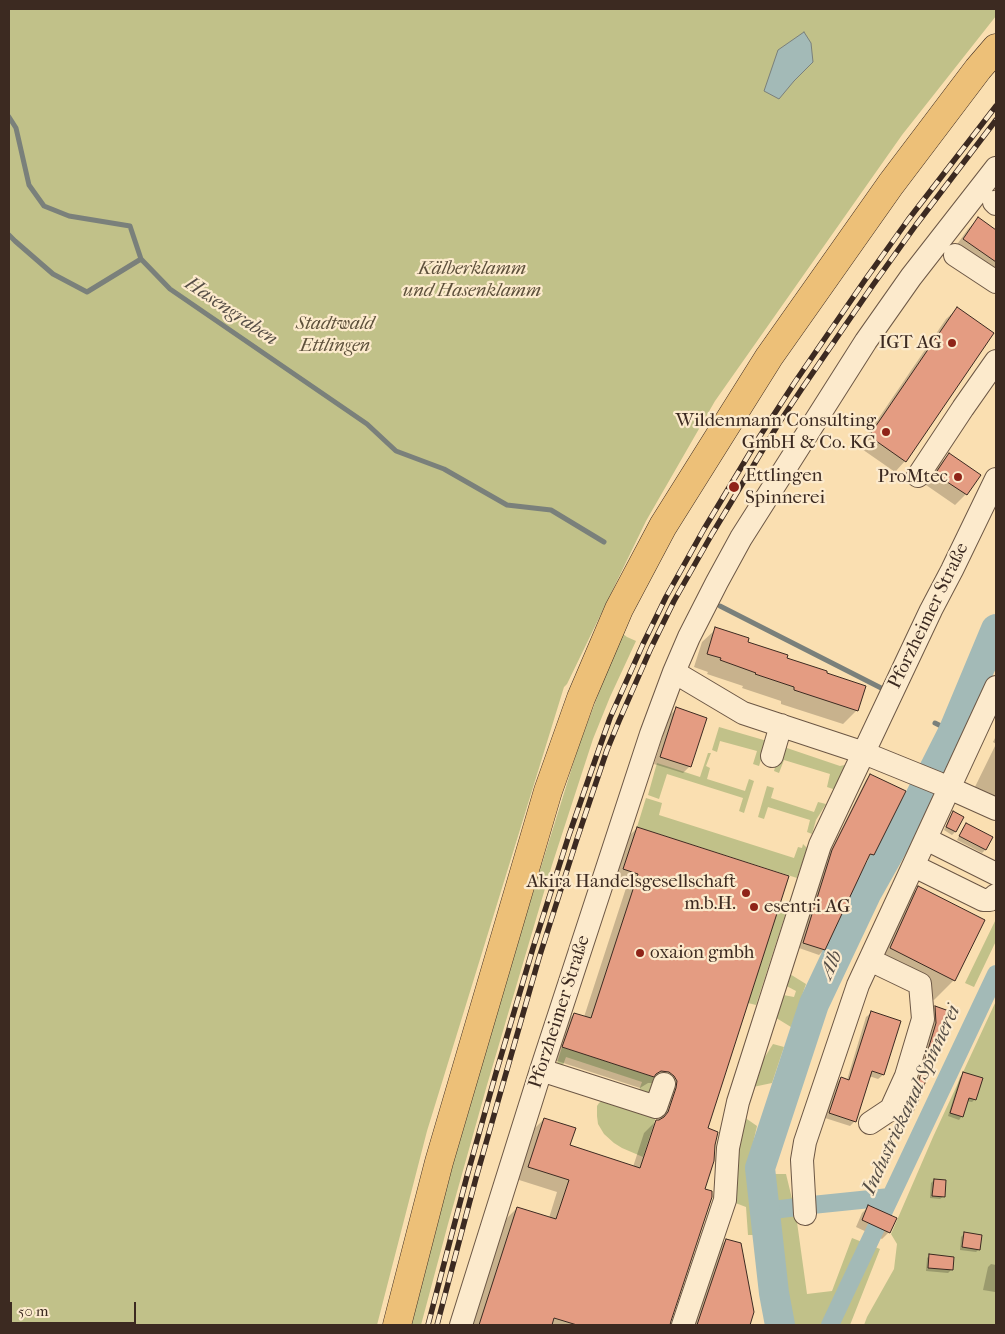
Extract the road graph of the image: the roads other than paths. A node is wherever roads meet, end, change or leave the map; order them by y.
1 (996, 48) edge
2 (996, 168) edge
3 (955, 255) dead end
4 (996, 282) edge
5 (996, 361) edge
6 (918, 476) dead end
7 (996, 479) edge
8 (674, 672) junction
9 (996, 687) edge
10 (781, 725) junction
11 (864, 753) junction
12 (772, 756) dead end
13 (944, 786) junction
14 (996, 810) edge
15 (926, 839) junction
16 (914, 866) junction
17 (996, 874) edge
18 (996, 895) edge
19 (870, 960) junction
20 (541, 1070) junction
21 (664, 1084) dead end
22 (870, 1123) dead end
23 (805, 1214) dead end
24 (397, 1325) edge
25 (461, 1325) edge
26 (683, 1325) edge

1 - 24 main road
2 - 8 street, Pforzheimer Straße
3 - 4 street
5 - 6 street
7 - 11 street, Pforzheimer Straße
8 - 10 street
8 - 20 street, Pforzheimer Straße
9 - 13 street
10 - 11 street
10 - 12 street
11 - 13 street
11 - 26 street, Pforzheimer Straße
13 - 14 street
13 - 15 street
15 - 16 street
15 - 17 street
16 - 18 street
16 - 19 street
19 - 22 street
19 - 23 street
20 - 21 street
20 - 25 street, Pforzheimer Straße

